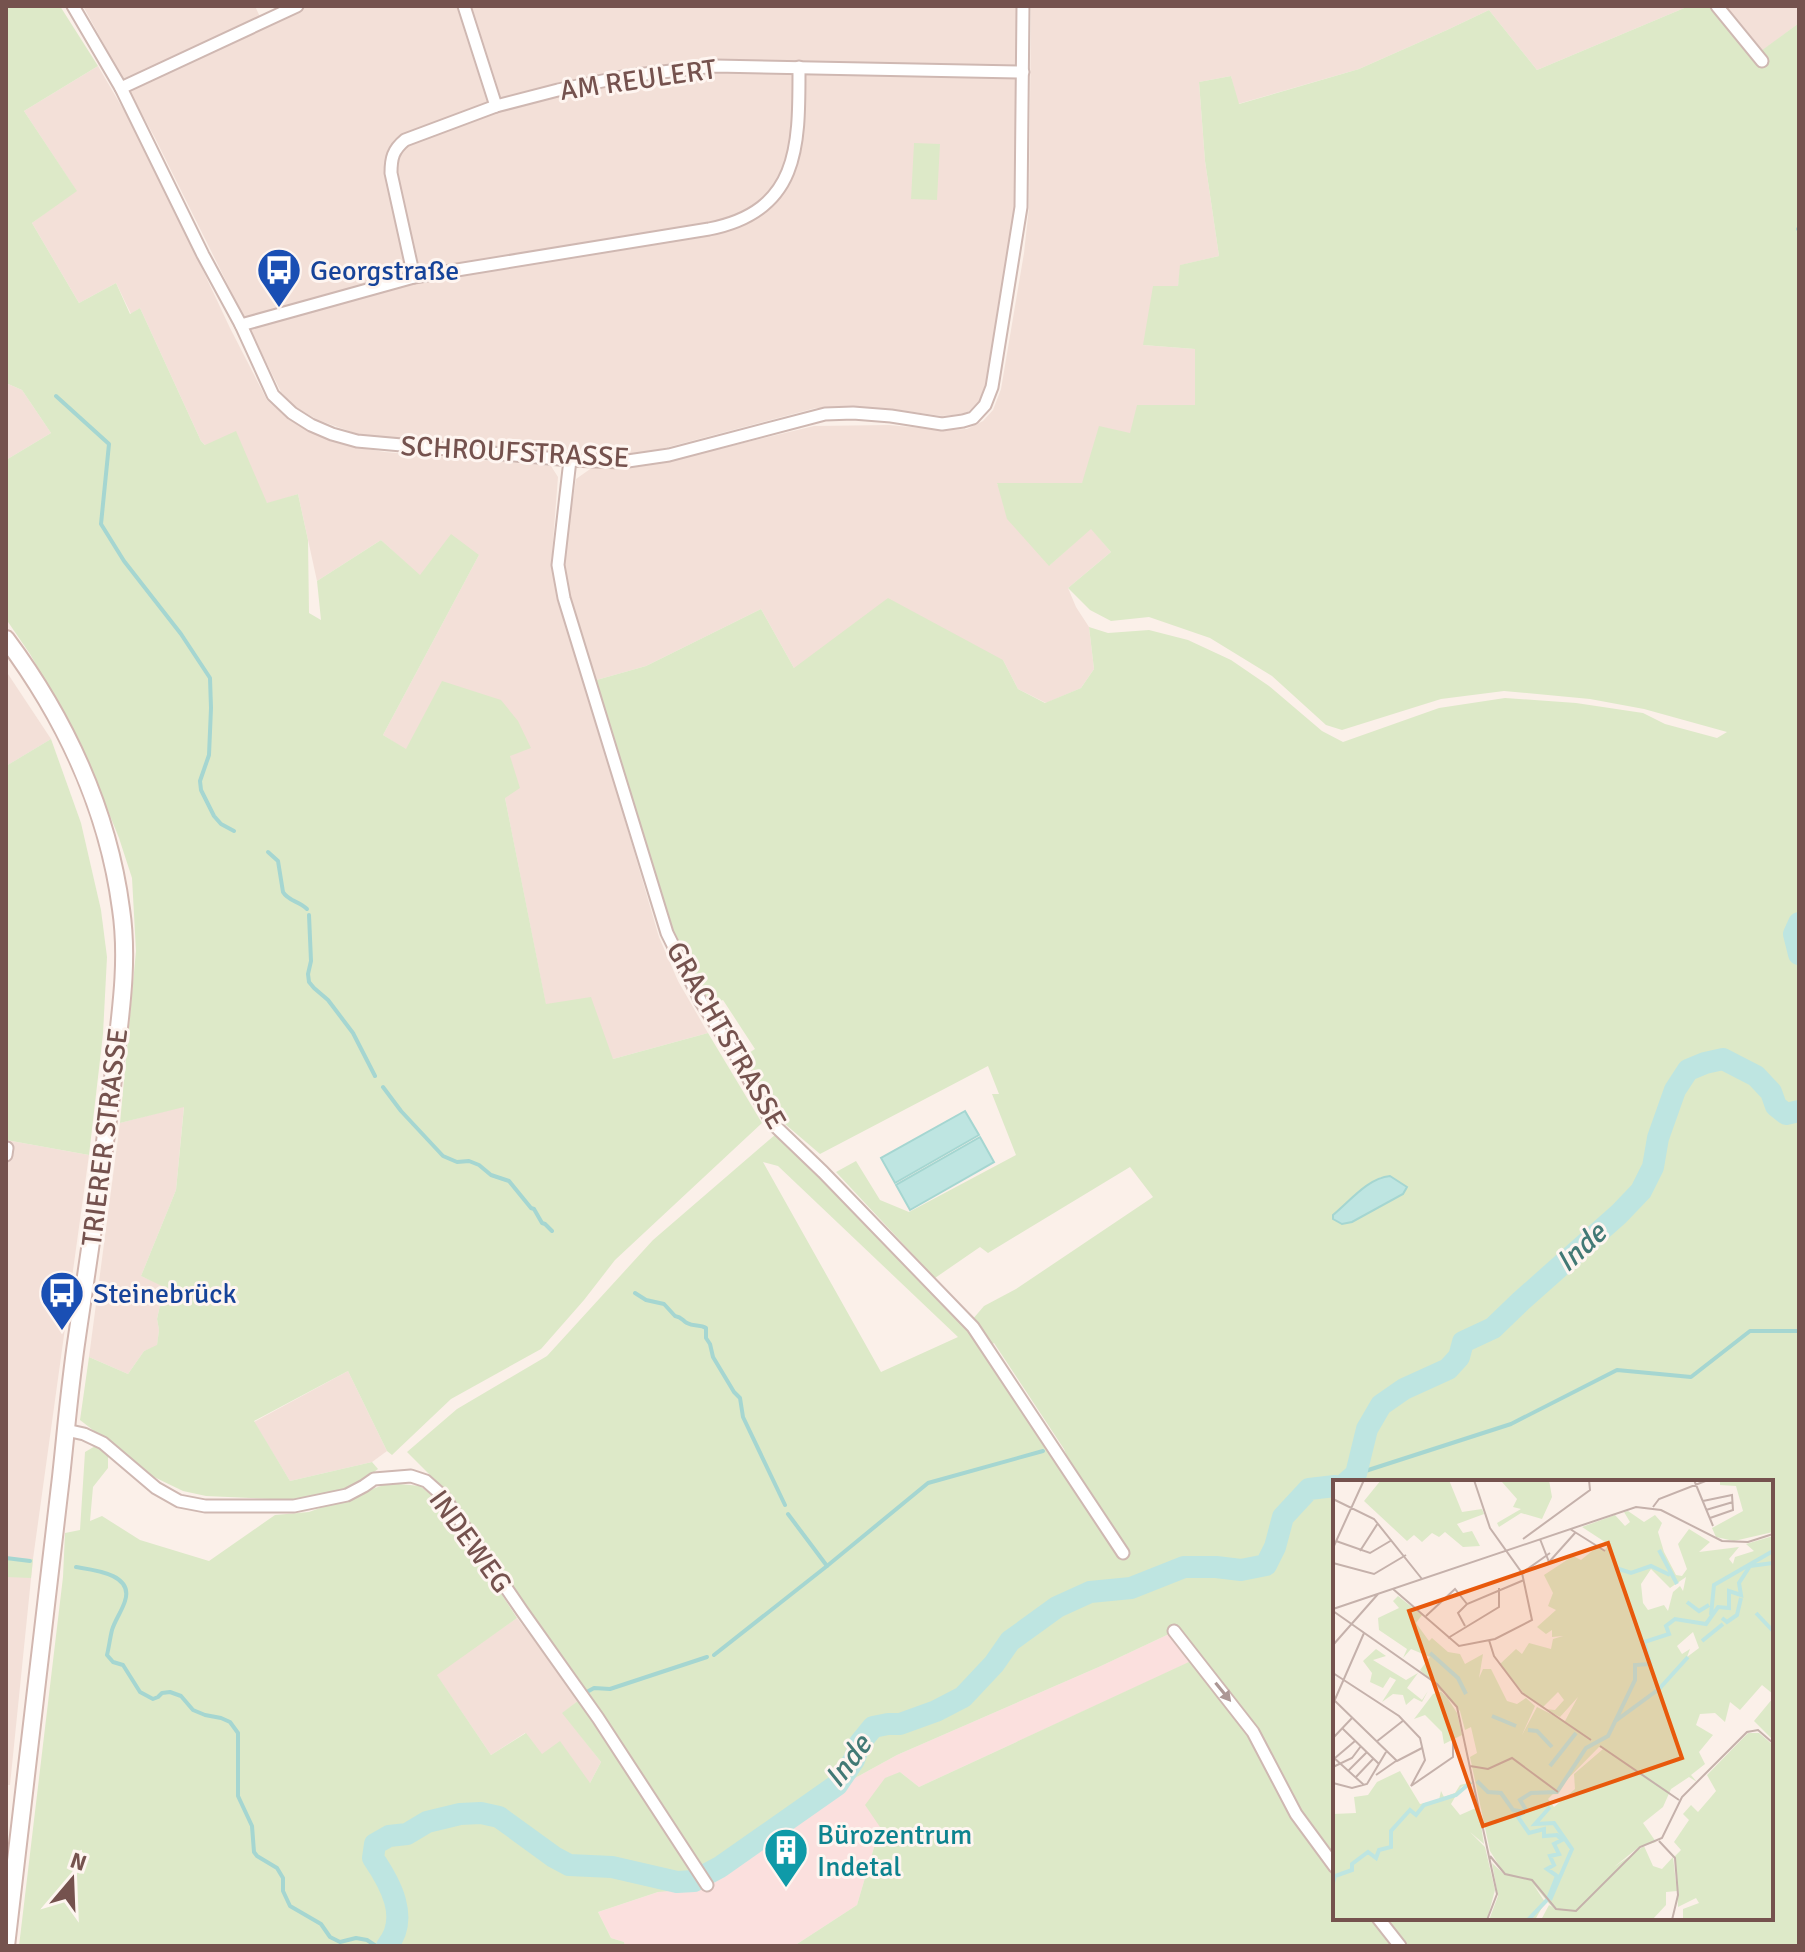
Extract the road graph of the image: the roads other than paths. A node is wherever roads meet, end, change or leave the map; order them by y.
1 (73, 6) edge
2 (297, 6) edge
3 (464, 6) edge
4 (1023, 6) edge
5 (1717, 6) edge
6 (1762, 61) dead end
7 (799, 67) junction
8 (1023, 72) junction
9 (121, 88) junction
10 (496, 106) junction
11 (414, 277) junction
12 (241, 325) junction
13 (570, 460) junction
14 (6, 639) edge
15 (7, 1148) edge
16 (6, 1155) edge
17 (66, 1430) junction
18 (1123, 1553) dead end
19 (1174, 1631) dead end
20 (1333, 1864) edge
21 (707, 1885) dead end
22 (1380, 1920) edge
23 (6, 1946) edge
24 (1400, 1946) edge

1 - 9 street, SCHROUFSTRASSE
2 - 9 street
3 - 10 street
4 - 8 street, SCHROUFSTRASSE
5 - 6 street
7 - 8 street, AM REULERT
7 - 10 street, AM REULERT
7 - 11 street
8 - 13 street, SCHROUFSTRASSE
9 - 12 street, SCHROUFSTRASSE
10 - 11 street, AM REULERT
11 - 12 street
12 - 13 street, SCHROUFSTRASSE
13 - 18 street, GRACHTSTRASSE
14 - 17 main road, TRIERER STRASSE
15 - 16 street
17 - 21 street, INDEWEG
17 - 23 main road, TRIERER STRASSE
19 -> 20 street
22 - 24 street

